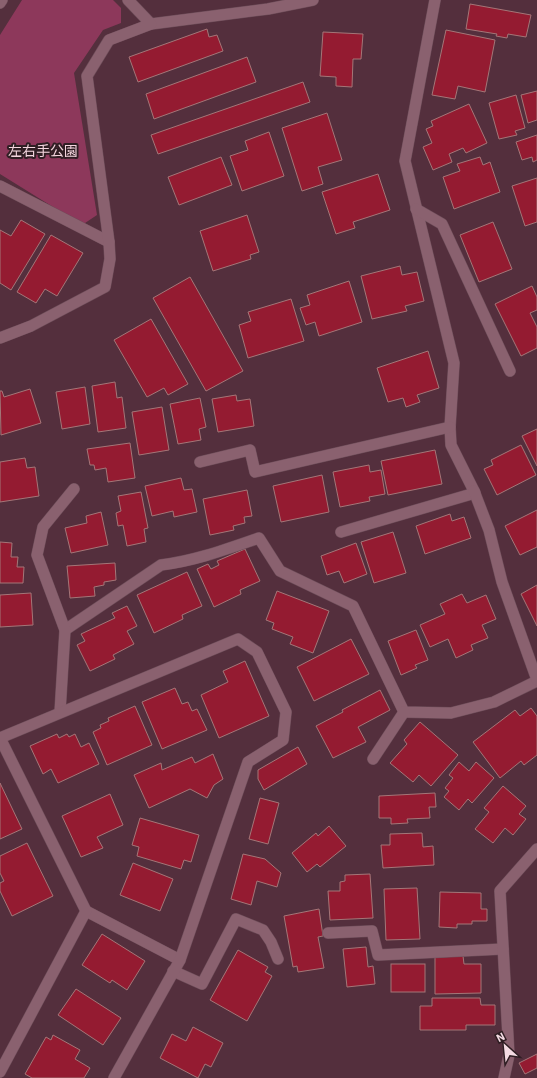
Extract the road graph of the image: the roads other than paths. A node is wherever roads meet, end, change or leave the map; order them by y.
1 (2, 0) edge
2 (128, 0) edge
3 (313, 0) edge
4 (435, 0) edge
5 (0, 3) edge
6 (151, 24) junction
7 (0, 186) edge
8 (416, 209) junction
9 (109, 242) junction
10 (0, 338) edge
11 (510, 371) dead end
12 (450, 427) junction
13 (200, 462) dead end
14 (74, 489) dead end
15 (474, 492) junction
16 (341, 532) dead end
17 (65, 630) junction
18 (537, 681) edge
19 (60, 712) junction
20 (404, 712) junction
21 (374, 759) dead end
22 (537, 849) edge
23 (86, 911) junction
24 (328, 933) dead end
25 (503, 949) junction
26 (278, 959) dead end
27 (180, 960) junction
28 (173, 971) junction
29 (0, 1072) edge
30 (114, 1078) edge
31 (504, 1078) edge

1 - 5 street
2 - 6 street
3 - 6 street
4 - 8 street
6 - 9 street
7 - 9 street
8 - 11 street
8 - 12 street
9 - 10 street
12 - 13 street
12 - 15 street
14 - 17 street
15 - 16 street
15 - 18 street
17 - 19 street
17 - 20 street
18 - 20 street
19 - 23 street
19 - 27 street
20 - 21 street
22 - 25 street
23 - 27 street
23 - 29 street
24 - 25 street
25 - 31 street
26 - 28 street
27 - 28 street
28 - 30 street

